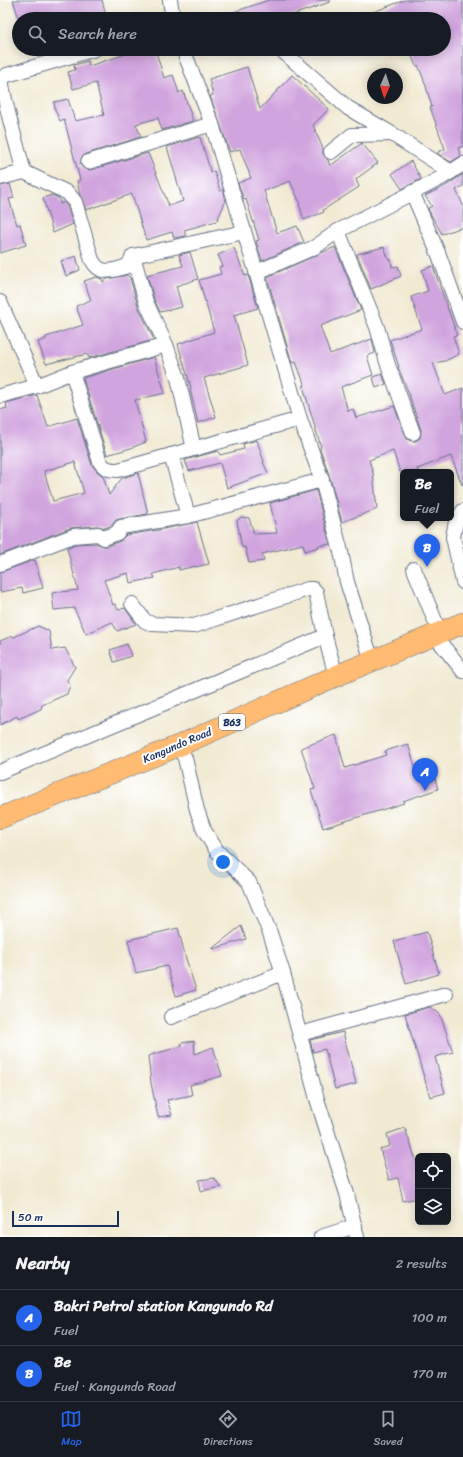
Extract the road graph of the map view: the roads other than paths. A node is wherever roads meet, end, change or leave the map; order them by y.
1 (170, 0) edge
2 (172, 12) edge
3 (71, 56) edge
4 (186, 56) edge
5 (288, 56) edge
6 (212, 124) junction
7 (392, 134) junction
8 (331, 152) dead end
9 (88, 162) dead end
10 (463, 164) edge
11 (24, 172) junction
12 (451, 172) junction
13 (0, 178) edge
14 (412, 192) junction
15 (338, 231) junction
16 (244, 232) junction
17 (133, 256) junction
18 (257, 272) junction
19 (0, 302) edge
20 (463, 322) edge
21 (166, 345) junction
22 (72, 372) junction
23 (37, 386) junction
24 (0, 396) edge
25 (300, 419) junction
26 (413, 433) dead end
27 (194, 448) junction
28 (171, 455) junction
29 (322, 480) junction
30 (463, 512) edge
31 (188, 516) junction
32 (0, 564) edge
33 (414, 569) dead end
34 (463, 582) edge
35 (132, 604) dead end
36 (463, 623) edge
37 (437, 635) junction
38 (325, 636) junction
39 (372, 661) junction
40 (463, 671) edge
41 (336, 676) junction
42 (178, 746) junction
43 (0, 772) edge
44 (0, 818) edge
45 (283, 973) junction
46 (446, 994) dead end
47 (171, 1017) dead end
48 (300, 1034) junction
49 (356, 1232) edge
50 (320, 1237) edge

1 - 2 street
3 - 11 street
4 - 6 street
5 - 7 street
6 - 9 street
6 - 16 street
7 - 8 street
7 - 12 street
10 - 12 street
11 - 13 street
11 - 17 street
12 - 14 street
14 - 15 street
14 - 20 street
15 - 18 street
15 - 26 street
16 - 17 street
16 - 18 street
17 - 21 street
18 - 25 street
19 - 23 street
21 - 22 street
21 - 27 street
22 - 23 street
22 - 28 street
23 - 24 street
25 - 27 street
25 - 29 street
27 - 28 street
28 - 31 street
29 - 31 street
29 - 39 street
30 - 34 street
31 - 32 street
33 - 37 street
35 - 38 street
36 - 37 highway, Kangundo Road / B63
37 - 39 highway, Kangundo Road / B63
37 - 40 street
38 - 41 street
38 - 43 street
39 - 41 highway, Kangundo Road / B63
41 - 42 highway, Kangundo Road / B63
42 - 44 highway, Kangundo Road / B63
42 - 45 street
45 - 47 street
45 - 48 street
46 - 48 street
48 - 49 street
49 - 50 street

